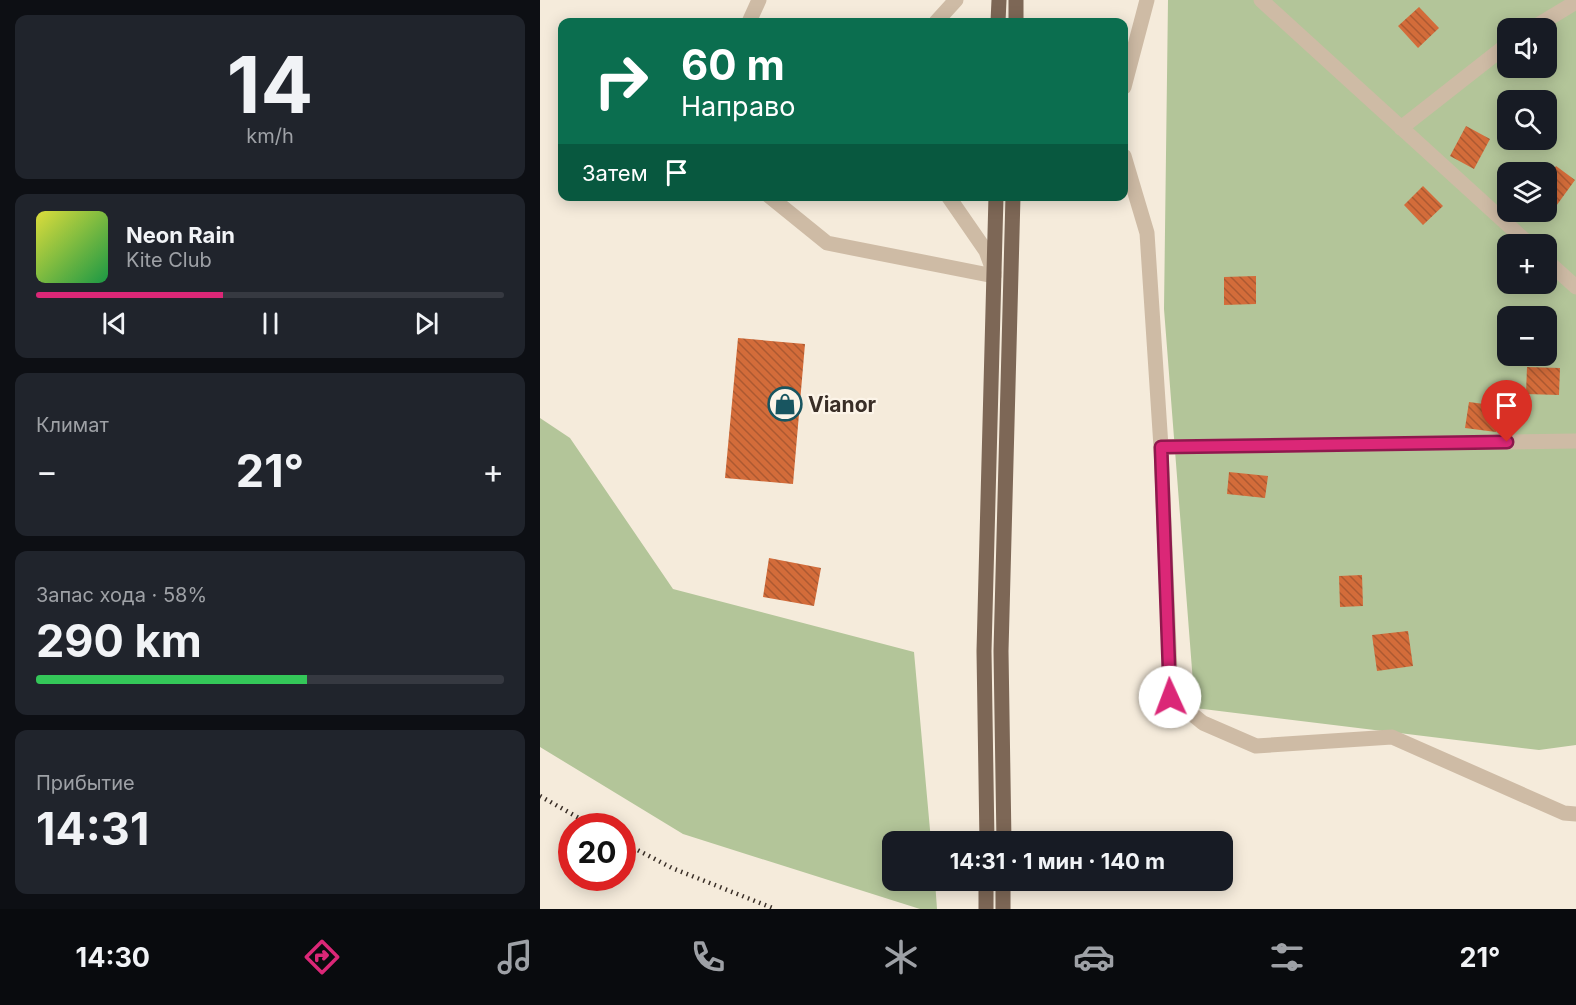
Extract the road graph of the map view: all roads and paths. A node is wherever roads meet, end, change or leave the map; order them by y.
1 (759, 0) edge
2 (956, 0) edge
3 (999, 0) edge
4 (1016, 0) edge
5 (1147, 0) edge
6 (1261, 0) edge
7 (1576, 2) edge
8 (752, 18) edge
9 (940, 18) edge
10 (998, 18) edge
11 (1016, 18) edge
12 (1550, 18) edge
13 (1497, 53) edge
14 (1128, 72) edge
15 (1401, 128) junction
16 (1128, 169) edge
17 (775, 201) edge
18 (951, 201) edge
19 (996, 201) edge
20 (1013, 201) edge
21 (1518, 234) edge
22 (1557, 270) edge
23 (994, 276) junction
24 (1576, 287) edge
25 (1576, 441) edge
26 (1161, 447) junction
27 (1576, 814) edge
28 (987, 831) edge
29 (1004, 831) edge
30 (986, 891) edge
31 (1003, 891) edge
32 (986, 909) edge
33 (1003, 909) edge

1 - 8 lane
2 - 9 lane
3 - 10 main road
4 - 11 main road
5 - 14 lane
6 - 15 lane
7 - 12 lane
13 - 15 lane
15 - 21 lane
16 - 26 lane
17 - 23 lane
18 - 23 lane
19 - 23 main road
20 - 29 main road
22 - 24 lane
23 - 28 main road
25 - 26 lane
26 - 27 lane
30 - 32 main road
31 - 33 main road

